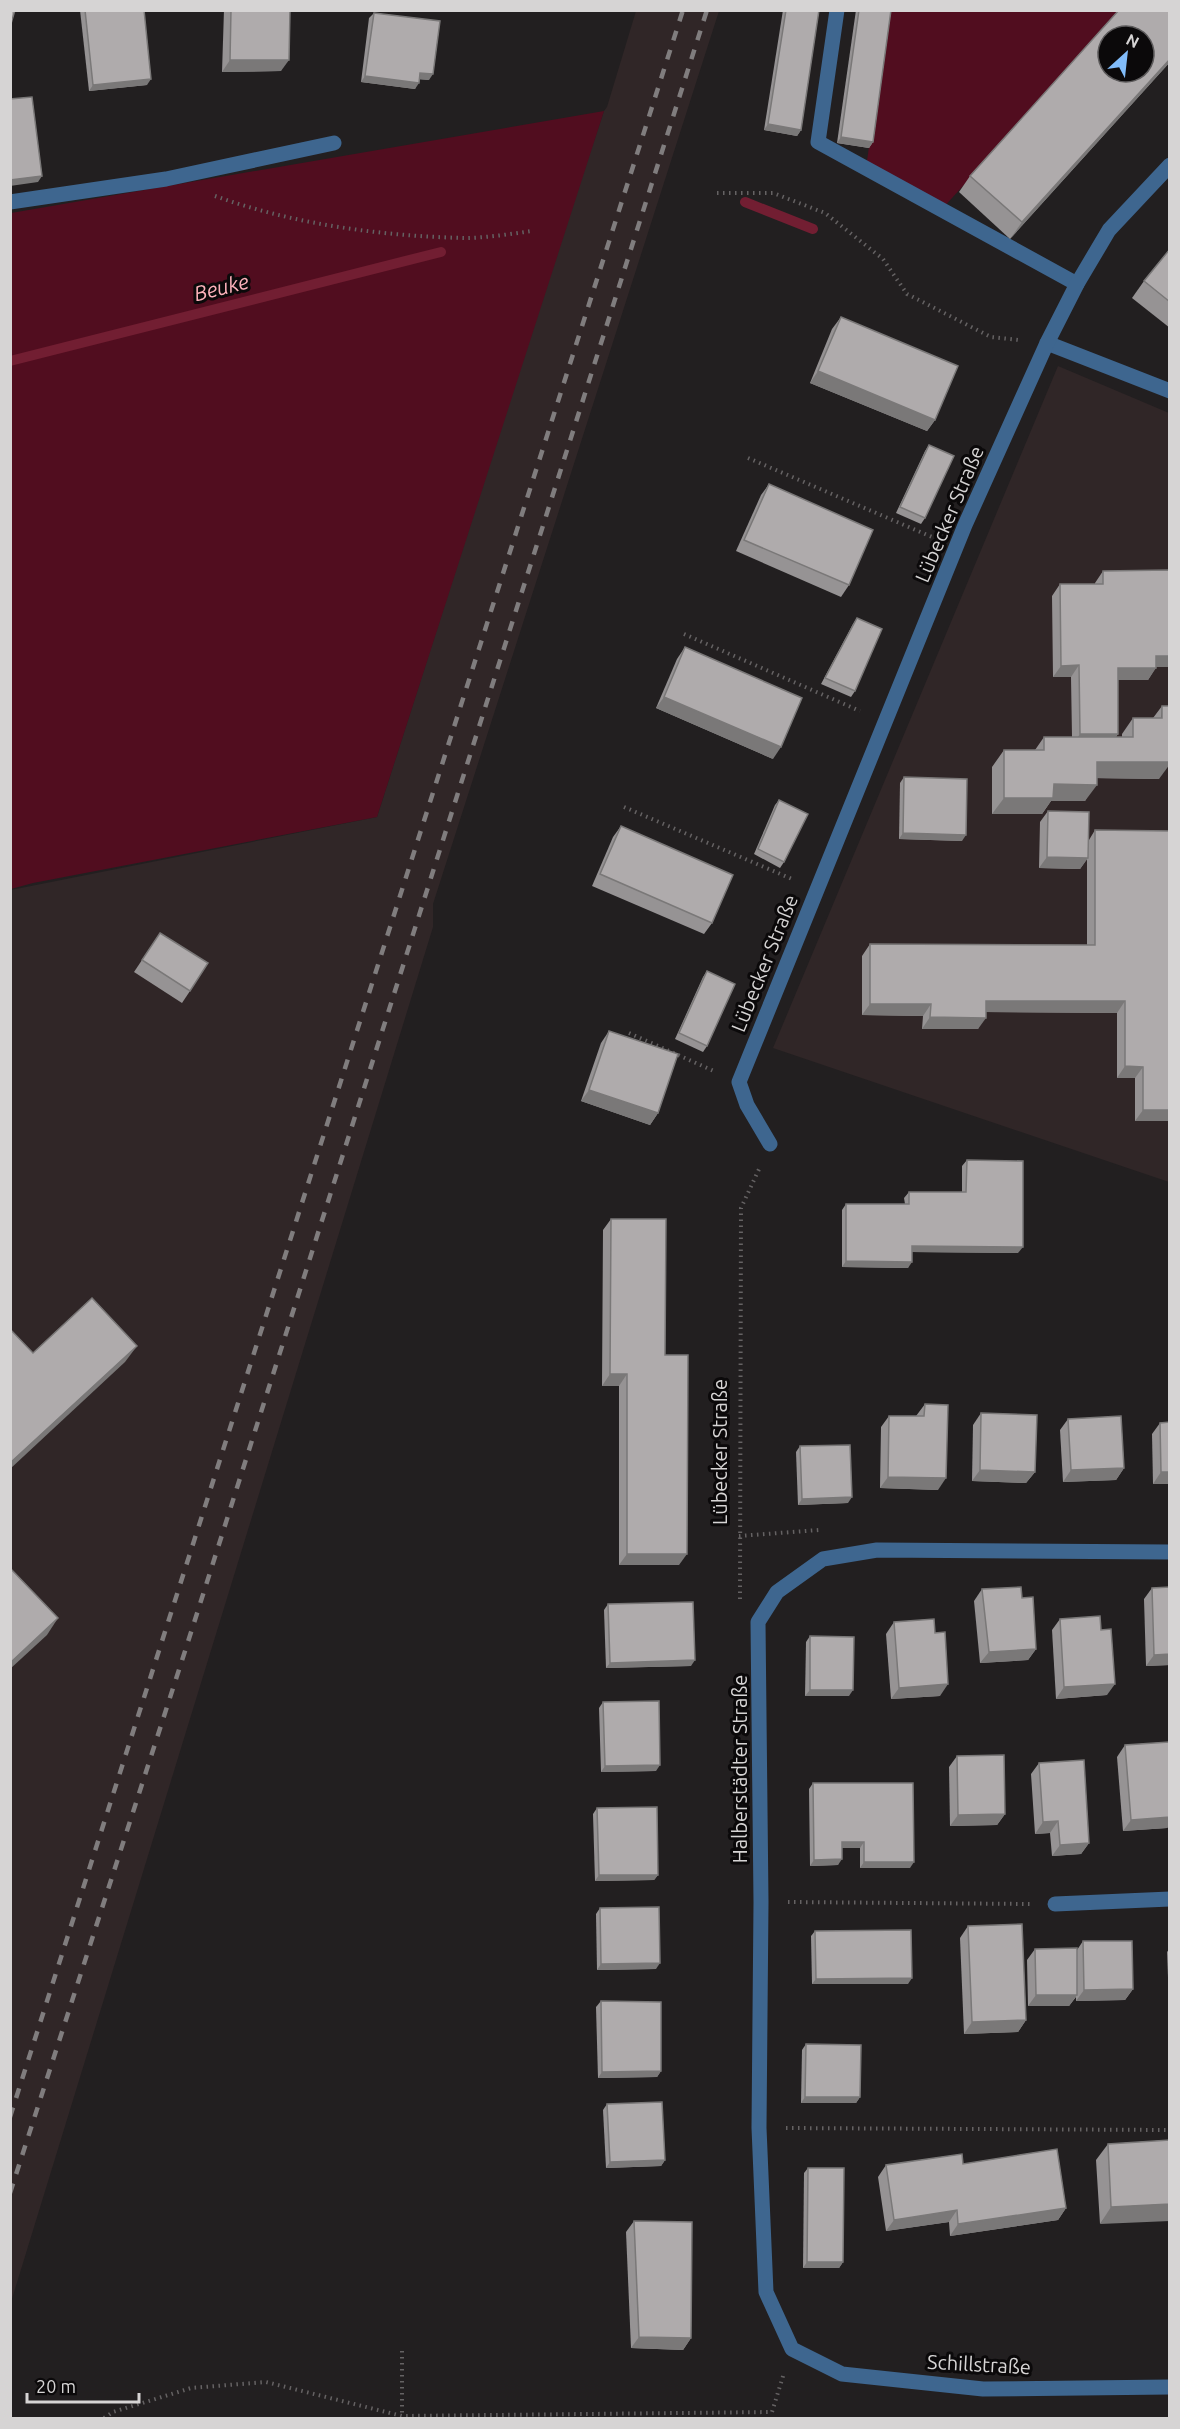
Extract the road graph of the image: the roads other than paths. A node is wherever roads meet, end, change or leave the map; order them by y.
1 (837, 10) edge
2 (333, 143) dead end
3 (1170, 165) edge
4 (10, 202) edge
5 (1077, 284) junction
6 (1047, 343) junction
7 (1170, 391) edge
8 (770, 1144) road end
9 (1170, 1552) edge
10 (1170, 1899) edge
11 (1055, 1904) road end
12 (792, 2349) joint
13 (1170, 2387) edge

1 - 5 street
2 - 4 street
3 - 5 street, Lübecker Straße
5 - 6 street, Lübecker Straße
6 - 7 street
6 - 8 street, Lübecker Straße
9 - 12 street, Halberstädter Straße
10 - 11 street
12 - 13 street, Schillstraße

